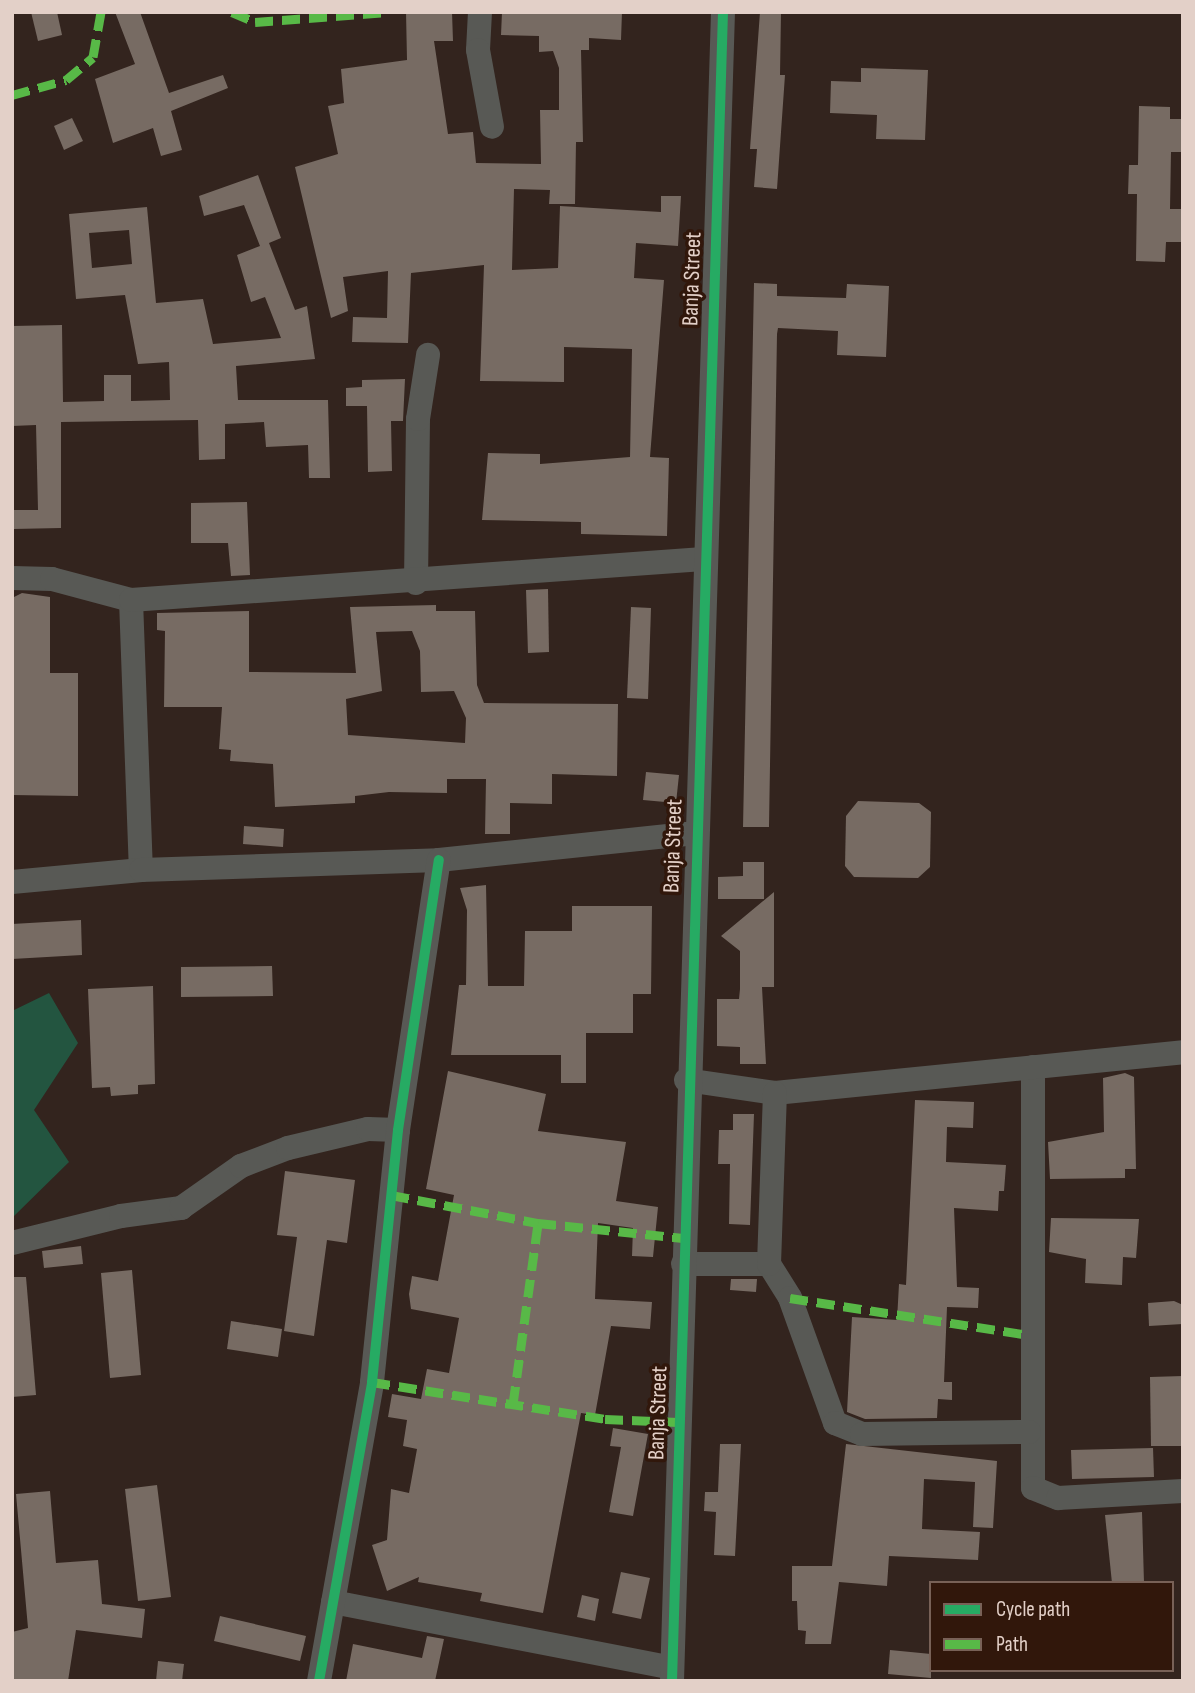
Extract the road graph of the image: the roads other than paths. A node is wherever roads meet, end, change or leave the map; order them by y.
1 (481, 12) edge
2 (723, 12) edge
3 (492, 127) dead end
4 (428, 355) dead end
5 (704, 559) junction
6 (12, 578) edge
7 (416, 583) junction
8 (131, 600) junction
9 (694, 833) junction
10 (439, 860) junction
11 (141, 870) junction
12 (12, 881) edge
13 (1183, 1052) edge
14 (1033, 1067) junction
15 (686, 1080) junction
16 (775, 1093) junction
17 (398, 1130) junction
18 (12, 1243) edge
19 (683, 1264) junction
20 (769, 1264) junction
21 (1029, 1432) junction
22 (1183, 1491) edge
23 (333, 1602) junction
24 (672, 1675) edge
25 (319, 1681) edge

1 - 3 street
2 - 5 street, Banja Street
4 - 7 street
5 - 7 street
5 - 9 street, Banja Street
6 - 8 street
7 - 8 street
8 - 11 street
9 - 10 street
9 - 15 street, Banja Street
10 - 11 street
10 - 17 street
11 - 12 street
13 - 14 street
14 - 16 street
14 - 21 street
15 - 16 street
15 - 19 street, Banja Street
16 - 20 street
17 - 18 street
17 - 23 street
19 - 20 street
19 - 24 street, Banja Street
20 - 21 street
21 - 22 street
23 - 24 street
23 - 25 street

